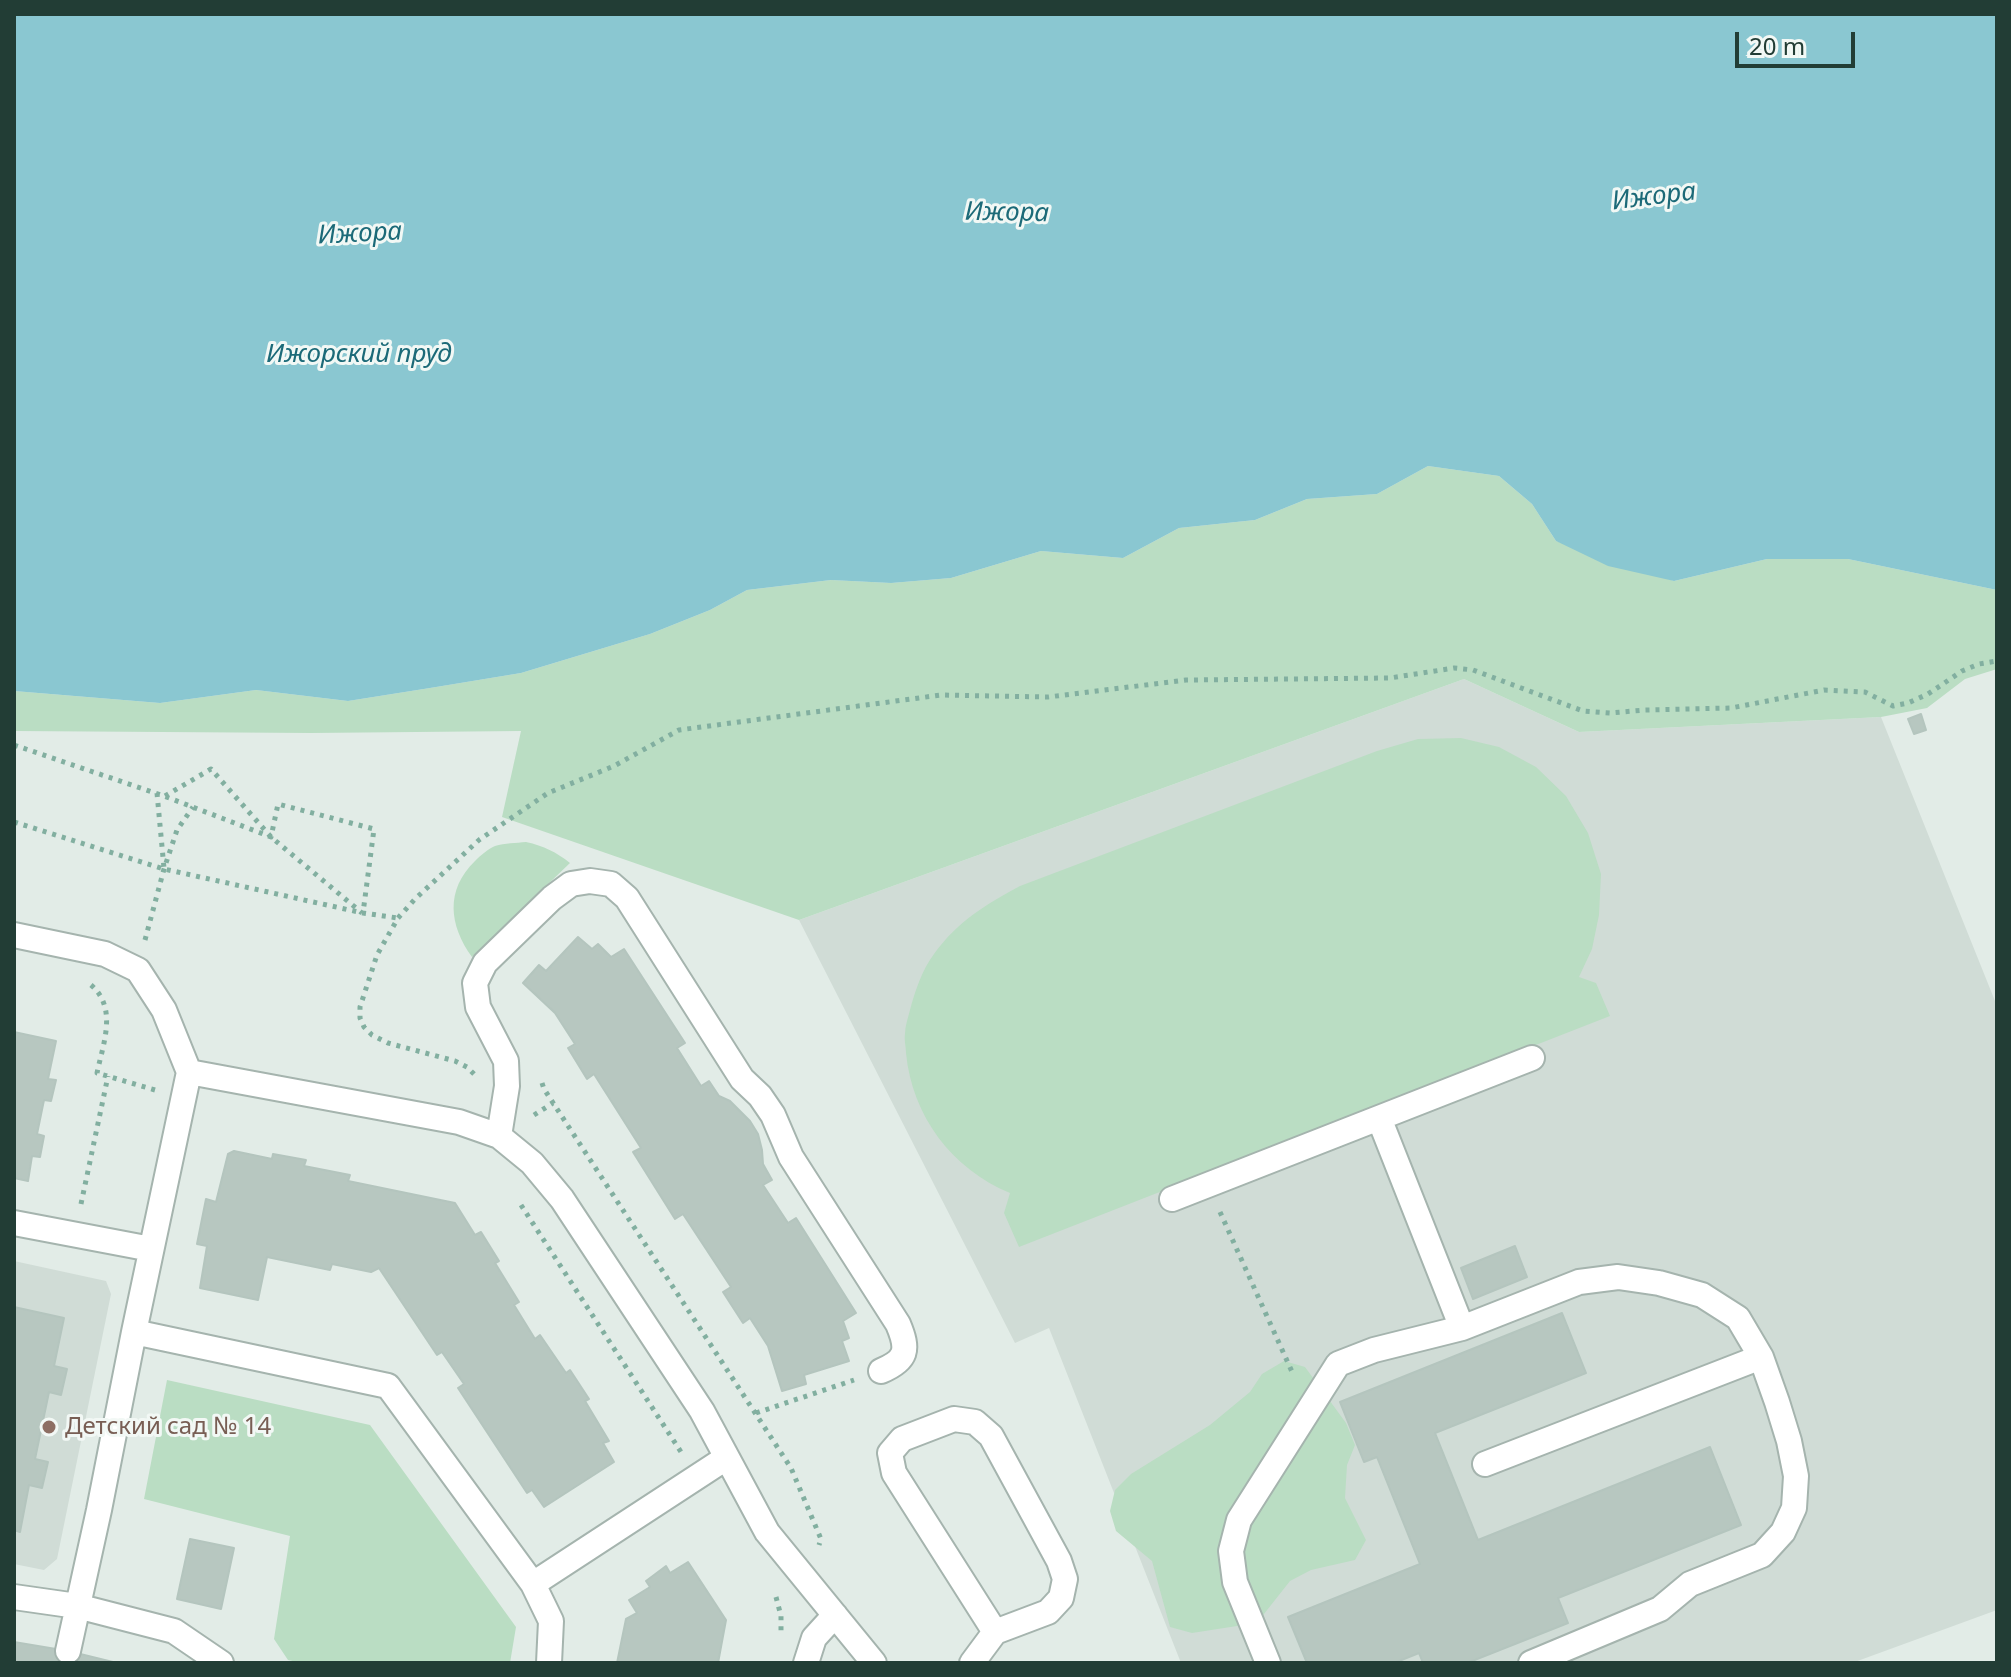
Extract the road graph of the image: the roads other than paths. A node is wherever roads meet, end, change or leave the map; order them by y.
1 (14, 935) edge
2 (1532, 1058) dead end
3 (189, 1072) junction
4 (1379, 1118) junction
5 (499, 1136) junction
6 (1172, 1199) dead end
7 (14, 1223) edge
8 (151, 1249) junction
9 (1462, 1328) junction
10 (134, 1332) junction
11 (1761, 1357) junction
12 (873, 1374) road end
13 (726, 1458) junction
14 (1485, 1464) dead end
15 (533, 1584) junction
16 (14, 1597) edge
17 (77, 1606) junction
18 (835, 1615) junction
19 (995, 1632) junction
20 (68, 1651) dead end
21 (221, 1663) edge
22 (549, 1663) edge
23 (806, 1663) edge
24 (874, 1663) edge
25 (972, 1663) edge
26 (1268, 1663) edge
27 (1531, 1663) edge

1 - 3 lane
2 - 4 lane
3 - 5 lane
3 - 8 lane
4 - 6 lane
4 - 9 lane
5 - 12 lane
5 - 13 lane
7 - 8 lane
8 - 10 lane
9 - 11 lane
9 - 26 lane
10 - 15 lane
10 - 17 lane
11 - 14 lane
11 - 27 lane
13 - 15 lane
13 - 18 lane
15 - 22 lane
16 - 17 lane
17 - 20 lane
17 - 21 lane
18 - 23 lane
18 - 24 lane
19 - 19 lane
19 - 25 lane

